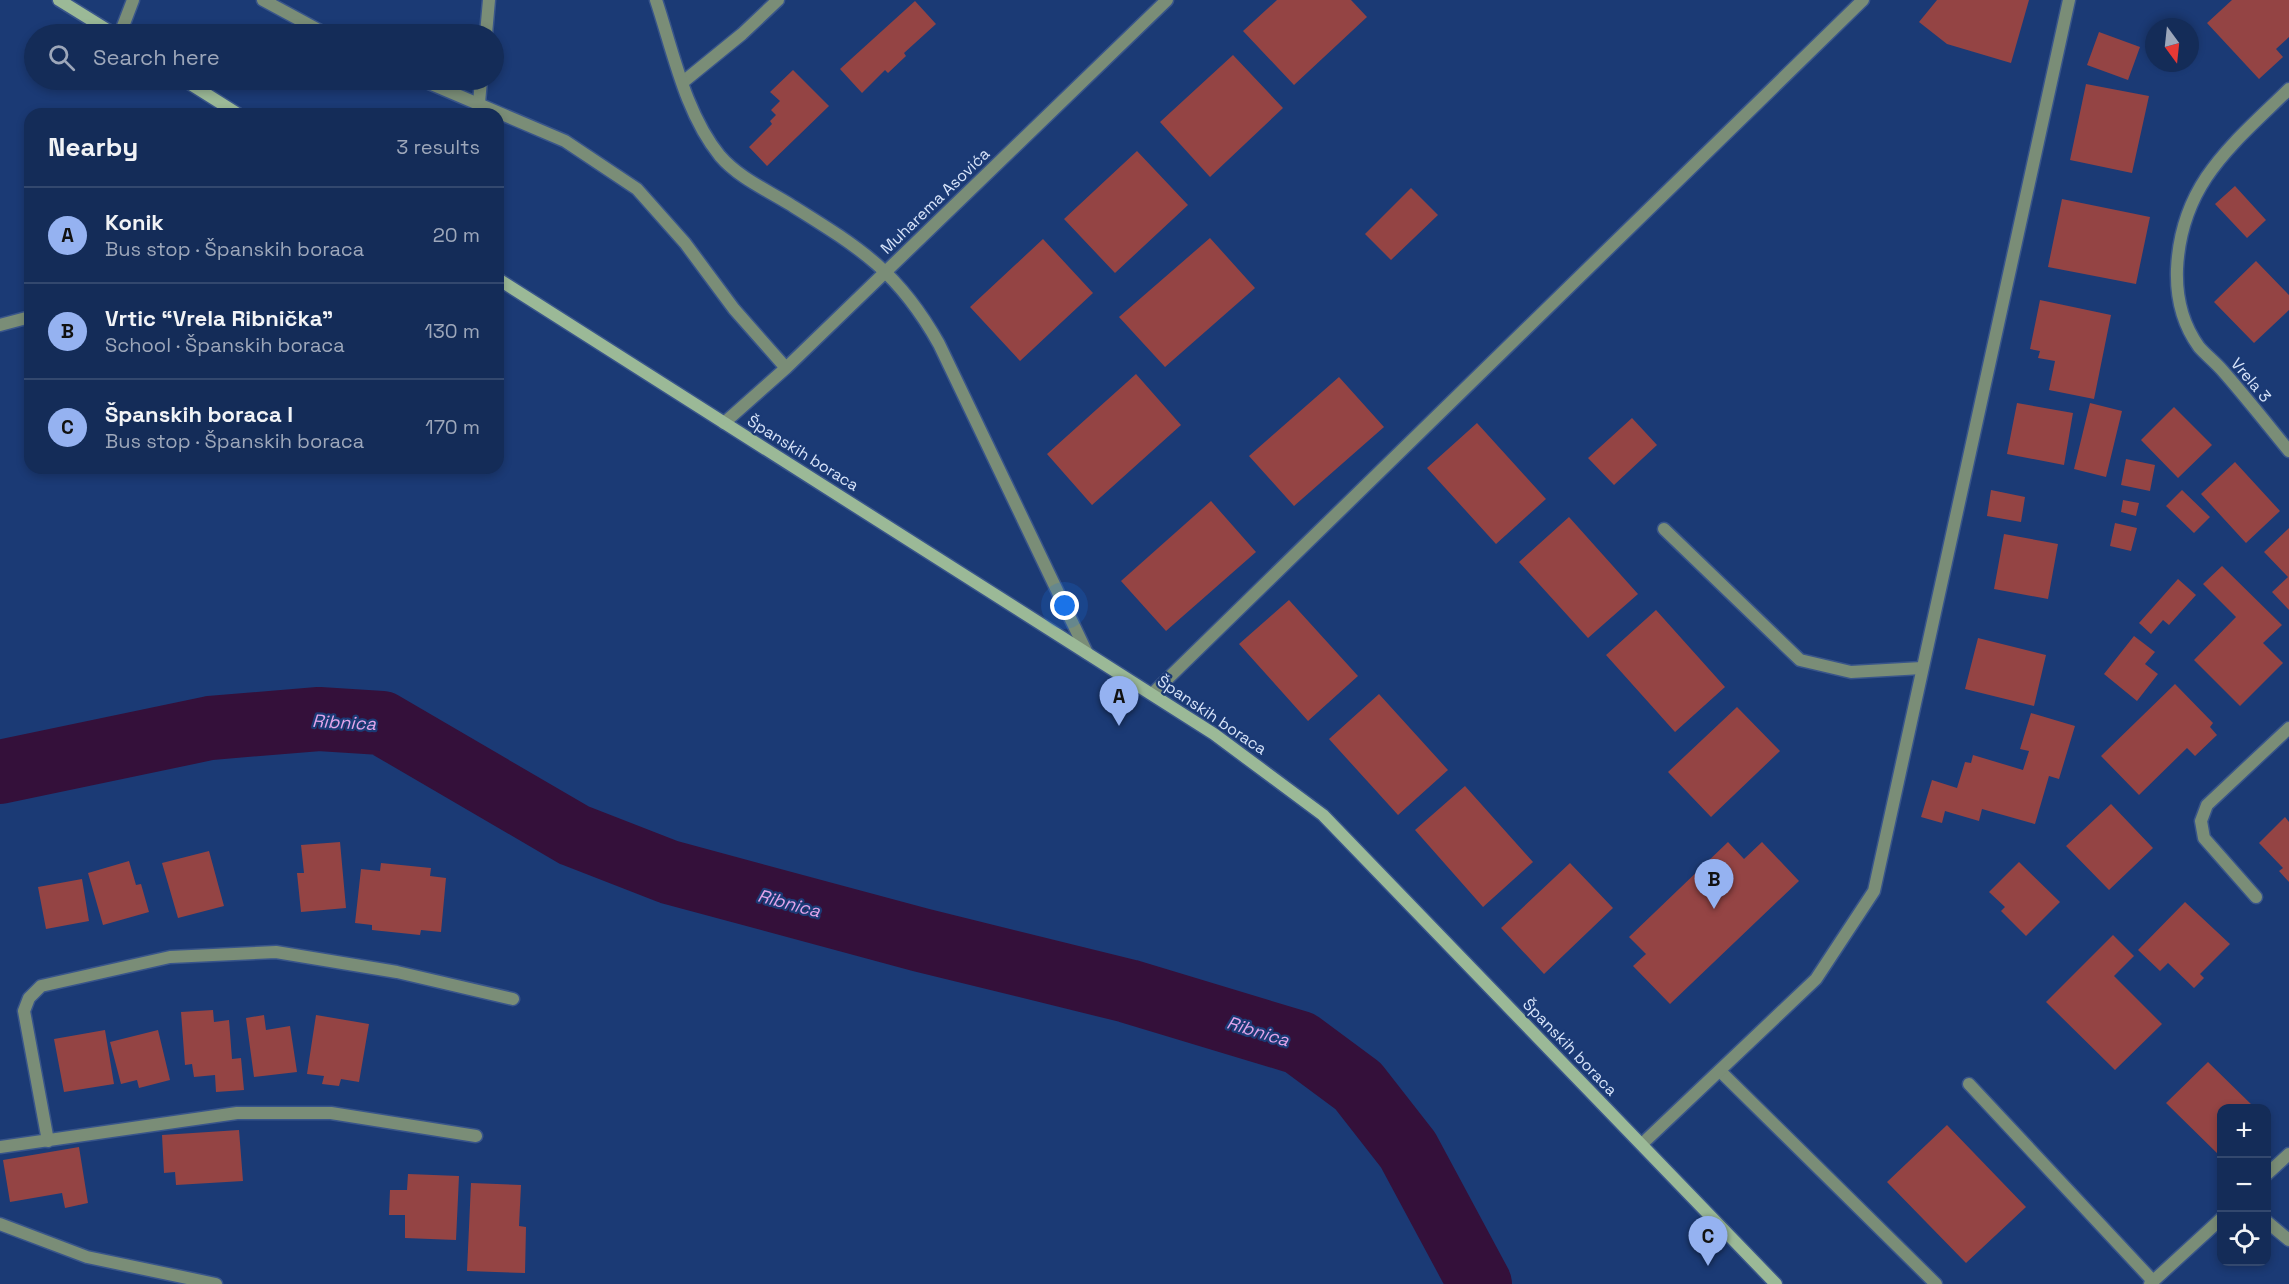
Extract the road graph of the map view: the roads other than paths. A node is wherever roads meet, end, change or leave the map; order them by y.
1 (59, 0) edge
2 (133, 0) edge
3 (263, 0) edge
4 (489, 0) edge
5 (656, 0) edge
6 (777, 0) edge
7 (1167, 0) edge
8 (1863, 0) edge
9 (2069, 0) edge
10 (98, 24) edge
11 (124, 24) edge
12 (307, 24) edge
13 (487, 24) edge
14 (683, 82) junction
15 (2289, 89) edge
16 (200, 90) edge
17 (447, 90) edge
18 (481, 90) edge
19 (479, 103) junction
20 (228, 108) edge
21 (490, 108) edge
22 (504, 114) edge
23 (886, 271) junction
24 (504, 283) edge
25 (24, 319) edge
26 (0, 325) edge
27 (786, 368) junction
28 (724, 423) junction
29 (2289, 451) edge
30 (1664, 529) dead end
31 (1087, 653) junction
32 (1922, 668) junction
33 (1152, 694) junction
34 (2289, 728) edge
35 (2256, 897) dead end
36 (513, 999) dead end
37 (1720, 1071) junction
38 (1970, 1084) dead end
39 (476, 1136) dead end
40 (48, 1141) junction
41 (1641, 1144) junction
42 (0, 1147) edge
43 (2289, 1154) edge
44 (2271, 1170) edge
45 (2217, 1223) edge
46 (0, 1224) edge
47 (2271, 1225) edge
48 (2289, 1240) edge
49 (2152, 1283) edge
50 (216, 1284) edge
51 (1776, 1284) edge
52 (1936, 1284) edge

1 - 10 main road
2 - 11 street
3 - 12 street
4 - 13 street
5 - 14 street
6 - 14 street
7 - 23 street, Muharema Asovića
8 - 33 street
9 - 32 street
14 - 23 street
15 - 29 street, Vrela 3
16 - 20 main road
17 - 19 street
18 - 19 street
19 - 21 street
22 - 27 street
23 - 27 street, Muharema Asovića
23 - 31 street
24 - 28 main road, Španskih boraca
25 - 26 street
27 - 28 street, Muharema Asovića
28 - 31 main road, Španskih boraca
30 - 32 street
31 - 33 main road, Španskih boraca
32 - 37 street
33 - 41 main road, Španskih boraca
34 - 35 street
36 - 40 street
37 - 41 street
37 - 52 street
38 - 49 street
39 - 40 street
40 - 42 street
41 - 51 main road, Španskih boraca
43 - 44 street
45 - 49 street
46 - 50 street
47 - 48 street

